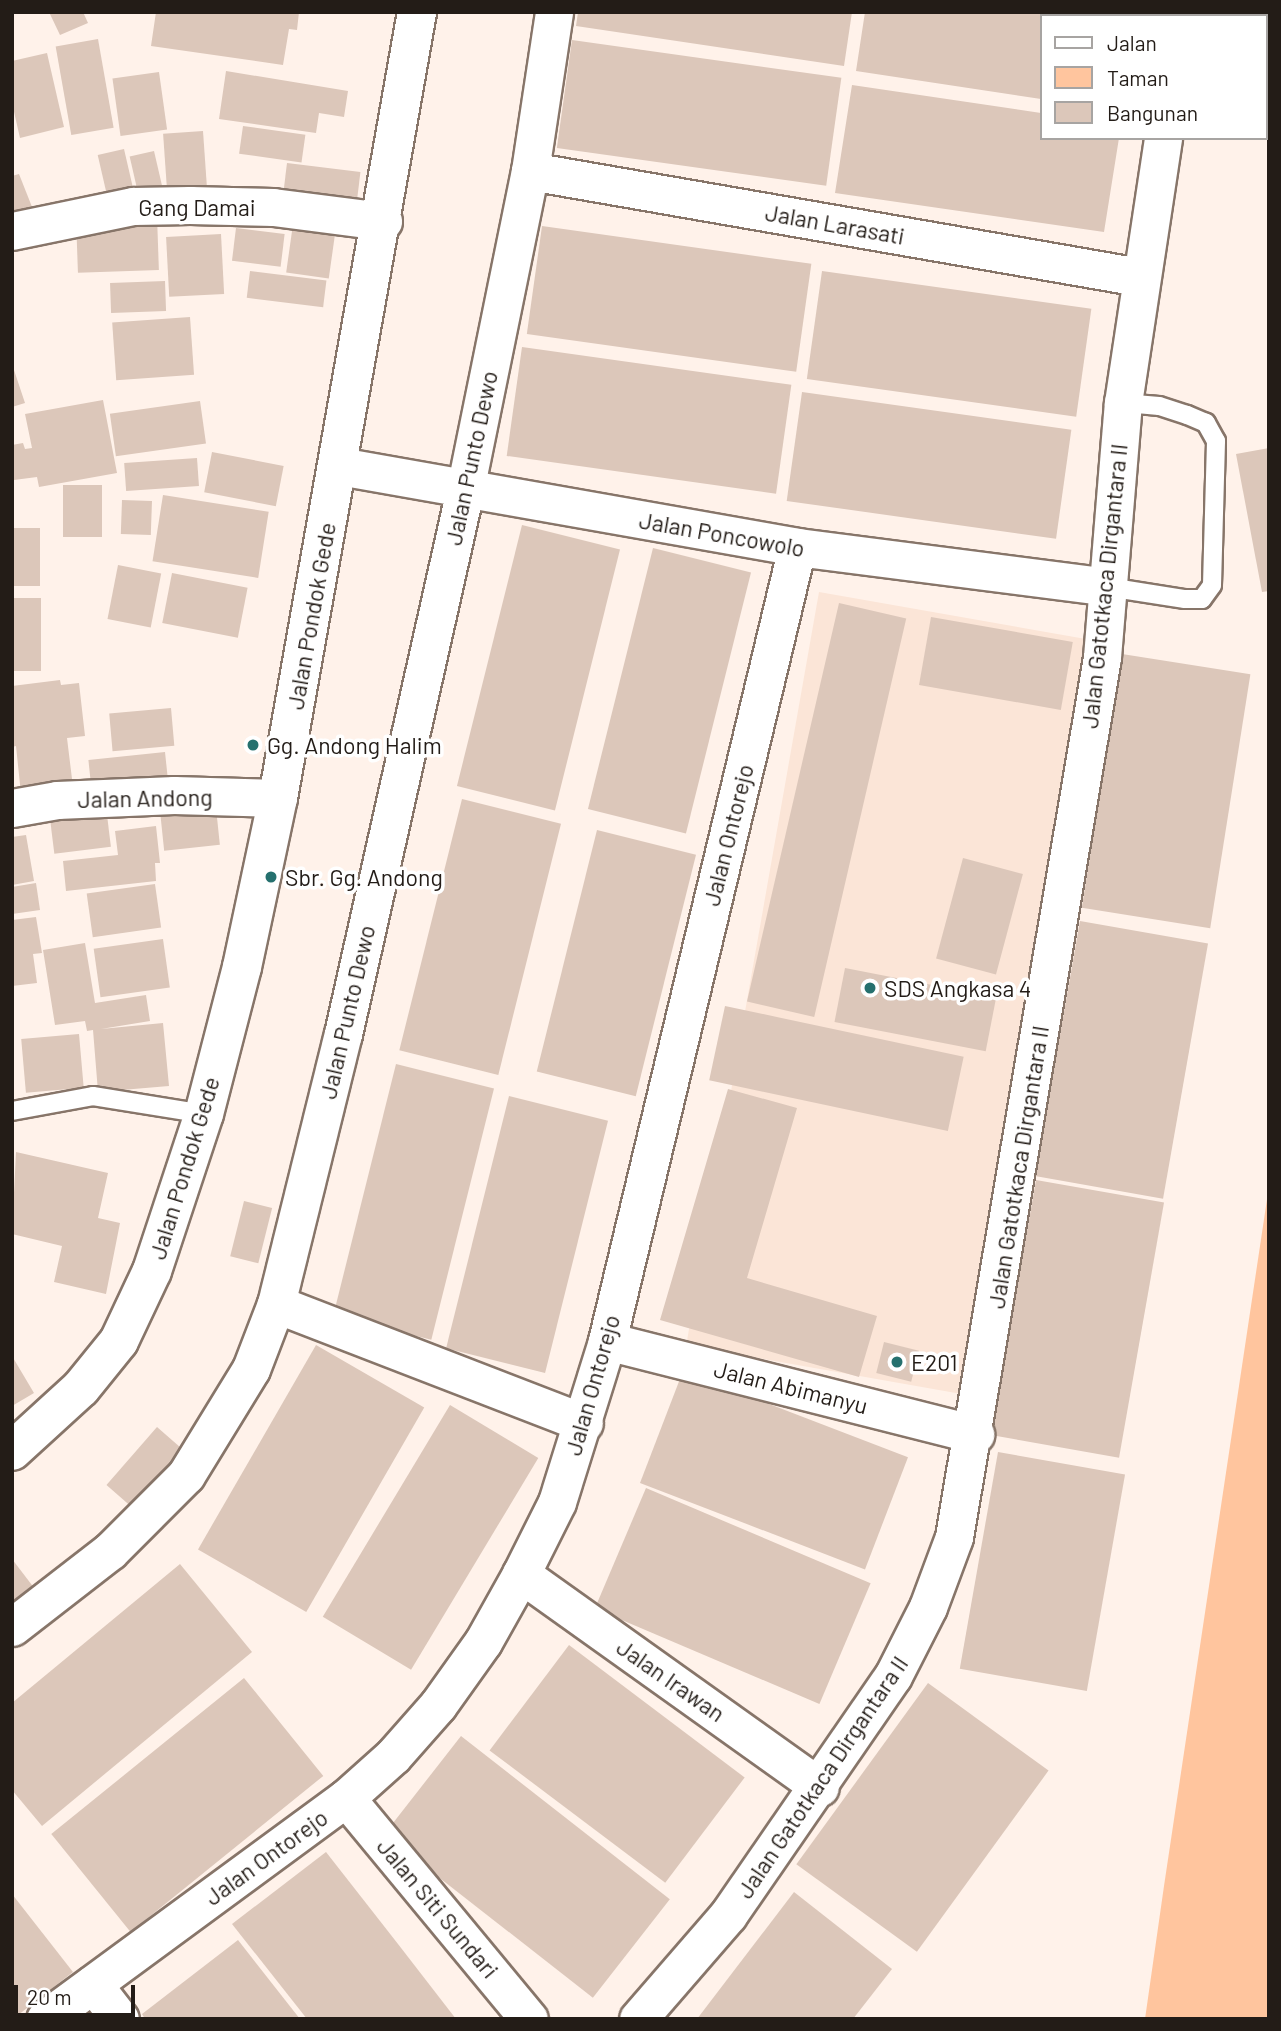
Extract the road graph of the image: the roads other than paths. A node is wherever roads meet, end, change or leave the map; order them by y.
1 (417, 12) edge
2 (554, 12) edge
3 (1163, 140) edge
4 (530, 171) junction
5 (383, 221) junction
6 (12, 230) edge
7 (1139, 277) junction
8 (1123, 403) junction
9 (339, 466) junction
10 (465, 490) junction
11 (797, 547) junction
12 (1108, 587) junction
13 (278, 798) junction
14 (12, 808) edge
15 (12, 1111) edge
16 (204, 1114) junction
17 (276, 1304) junction
18 (607, 1341) junction
19 (584, 1423) junction
20 (975, 1434) junction
21 (12, 1451) edge
22 (521, 1574) junction
23 (12, 1627) edge
24 (820, 1787) junction
25 (346, 1798) junction
26 (93, 1984) junction
27 (45, 2019) edge
28 (120, 2019) edge
29 (529, 2019) edge
30 (638, 2019) edge

1 - 5 main road, Jalan Pondok Gede
2 - 4 street, Jalan Punto Dewo
3 - 7 street, Jalan Gatotkaca Dirgantara II
4 - 7 street, Jalan Larasati
4 - 10 street, Jalan Punto Dewo
5 - 6 street, Gang Damai
5 - 9 main road, Jalan Pondok Gede
7 - 8 street, Jalan Gatotkaca Dirgantara II
8 - 12 street, Jalan Gatotkaca Dirgantara II
8 - 12 lane
9 - 10 street, Jalan Poncowolo
9 - 13 main road, Jalan Pondok Gede
10 - 11 street, Jalan Poncowolo
10 - 17 street, Jalan Punto Dewo
11 - 12 street, Jalan Poncowolo
11 - 18 street, Jalan Ontorejo
12 - 20 street, Jalan Gatotkaca Dirgantara II
13 - 14 street, Jalan Andong
13 - 16 main road, Jalan Pondok Gede
15 - 16 lane
16 - 21 main road, Jalan Pondok Gede
17 - 19 street
17 - 23 street, Jalan Punto Dewo
18 - 19 street, Jalan Ontorejo
18 - 20 street, Jalan Abimanyu
19 - 22 street, Jalan Ontorejo
20 - 24 street, Jalan Gatotkaca Dirgantara II
22 - 24 street, Jalan Irawan
22 - 25 street, Jalan Ontorejo
24 - 30 street, Jalan Gatotkaca Dirgantara II
25 - 26 street, Jalan Ontorejo
25 - 29 street, Jalan Siti Sundari
26 - 27 street, Jalan Ontorejo
26 - 28 street

